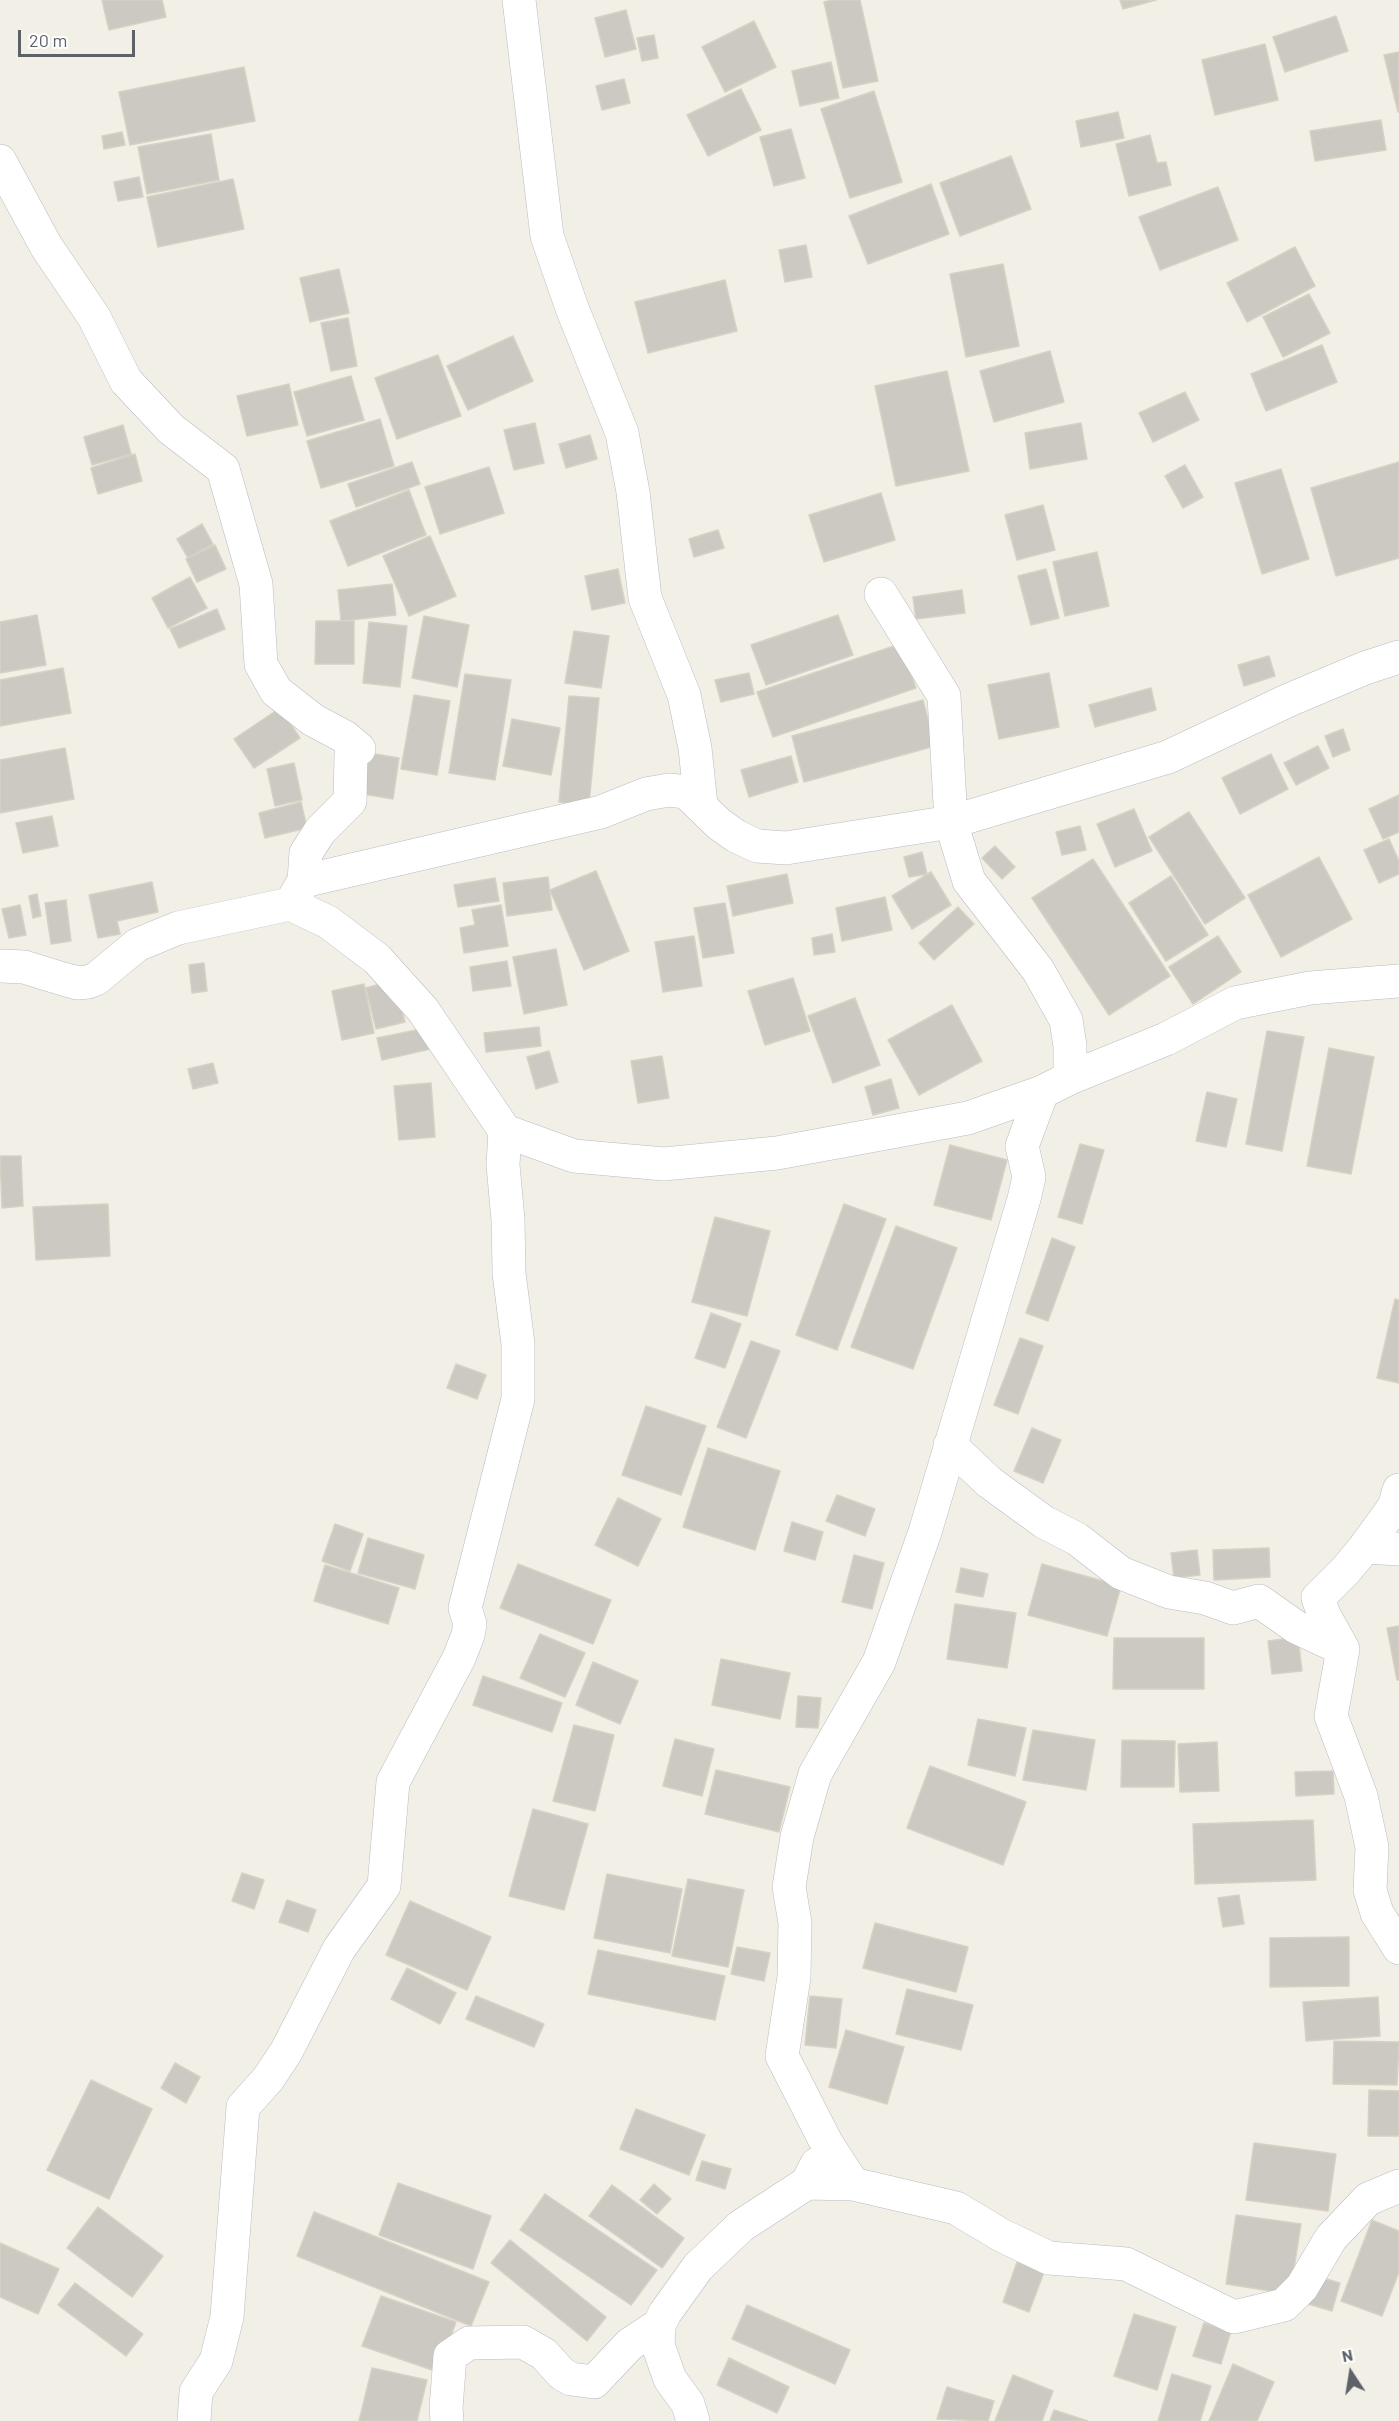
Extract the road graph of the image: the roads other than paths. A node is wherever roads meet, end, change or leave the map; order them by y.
1 (519, 0) edge
2 (0, 161) edge
3 (881, 594) dead end
4 (1399, 657) edge
5 (700, 805) junction
6 (951, 822) junction
7 (297, 893) junction
8 (0, 966) edge
9 (1399, 981) edge
10 (1056, 1085) junction
11 (968, 1118) junction
12 (505, 1131) junction
13 (1022, 1146) junction
14 (950, 1445) junction
15 (1397, 1504) edge
16 (1365, 1547) junction
17 (1399, 1549) edge
18 (1343, 1649) junction
19 (1399, 1948) edge
20 (827, 2144) junction
21 (807, 2182) junction
22 (854, 2184) junction
23 (1399, 2186) edge
24 (659, 2325) junction
25 (194, 2421) edge
26 (447, 2421) edge
27 (693, 2421) edge

1 - 5 street
2 - 7 street
3 - 6 street
4 - 6 street
5 - 6 street
5 - 7 street
6 - 10 street
7 - 8 street
7 - 12 street
9 - 10 street
10 - 11 street
10 - 13 street
11 - 12 street
11 - 13 street
12 - 25 street
13 - 14 street
14 - 18 street
14 - 20 street
15 - 16 street
16 - 17 street
16 - 18 street
18 - 19 street
20 - 21 street
20 - 22 street
21 - 22 street
21 - 24 street
22 - 23 street
24 - 26 street
24 - 27 street

